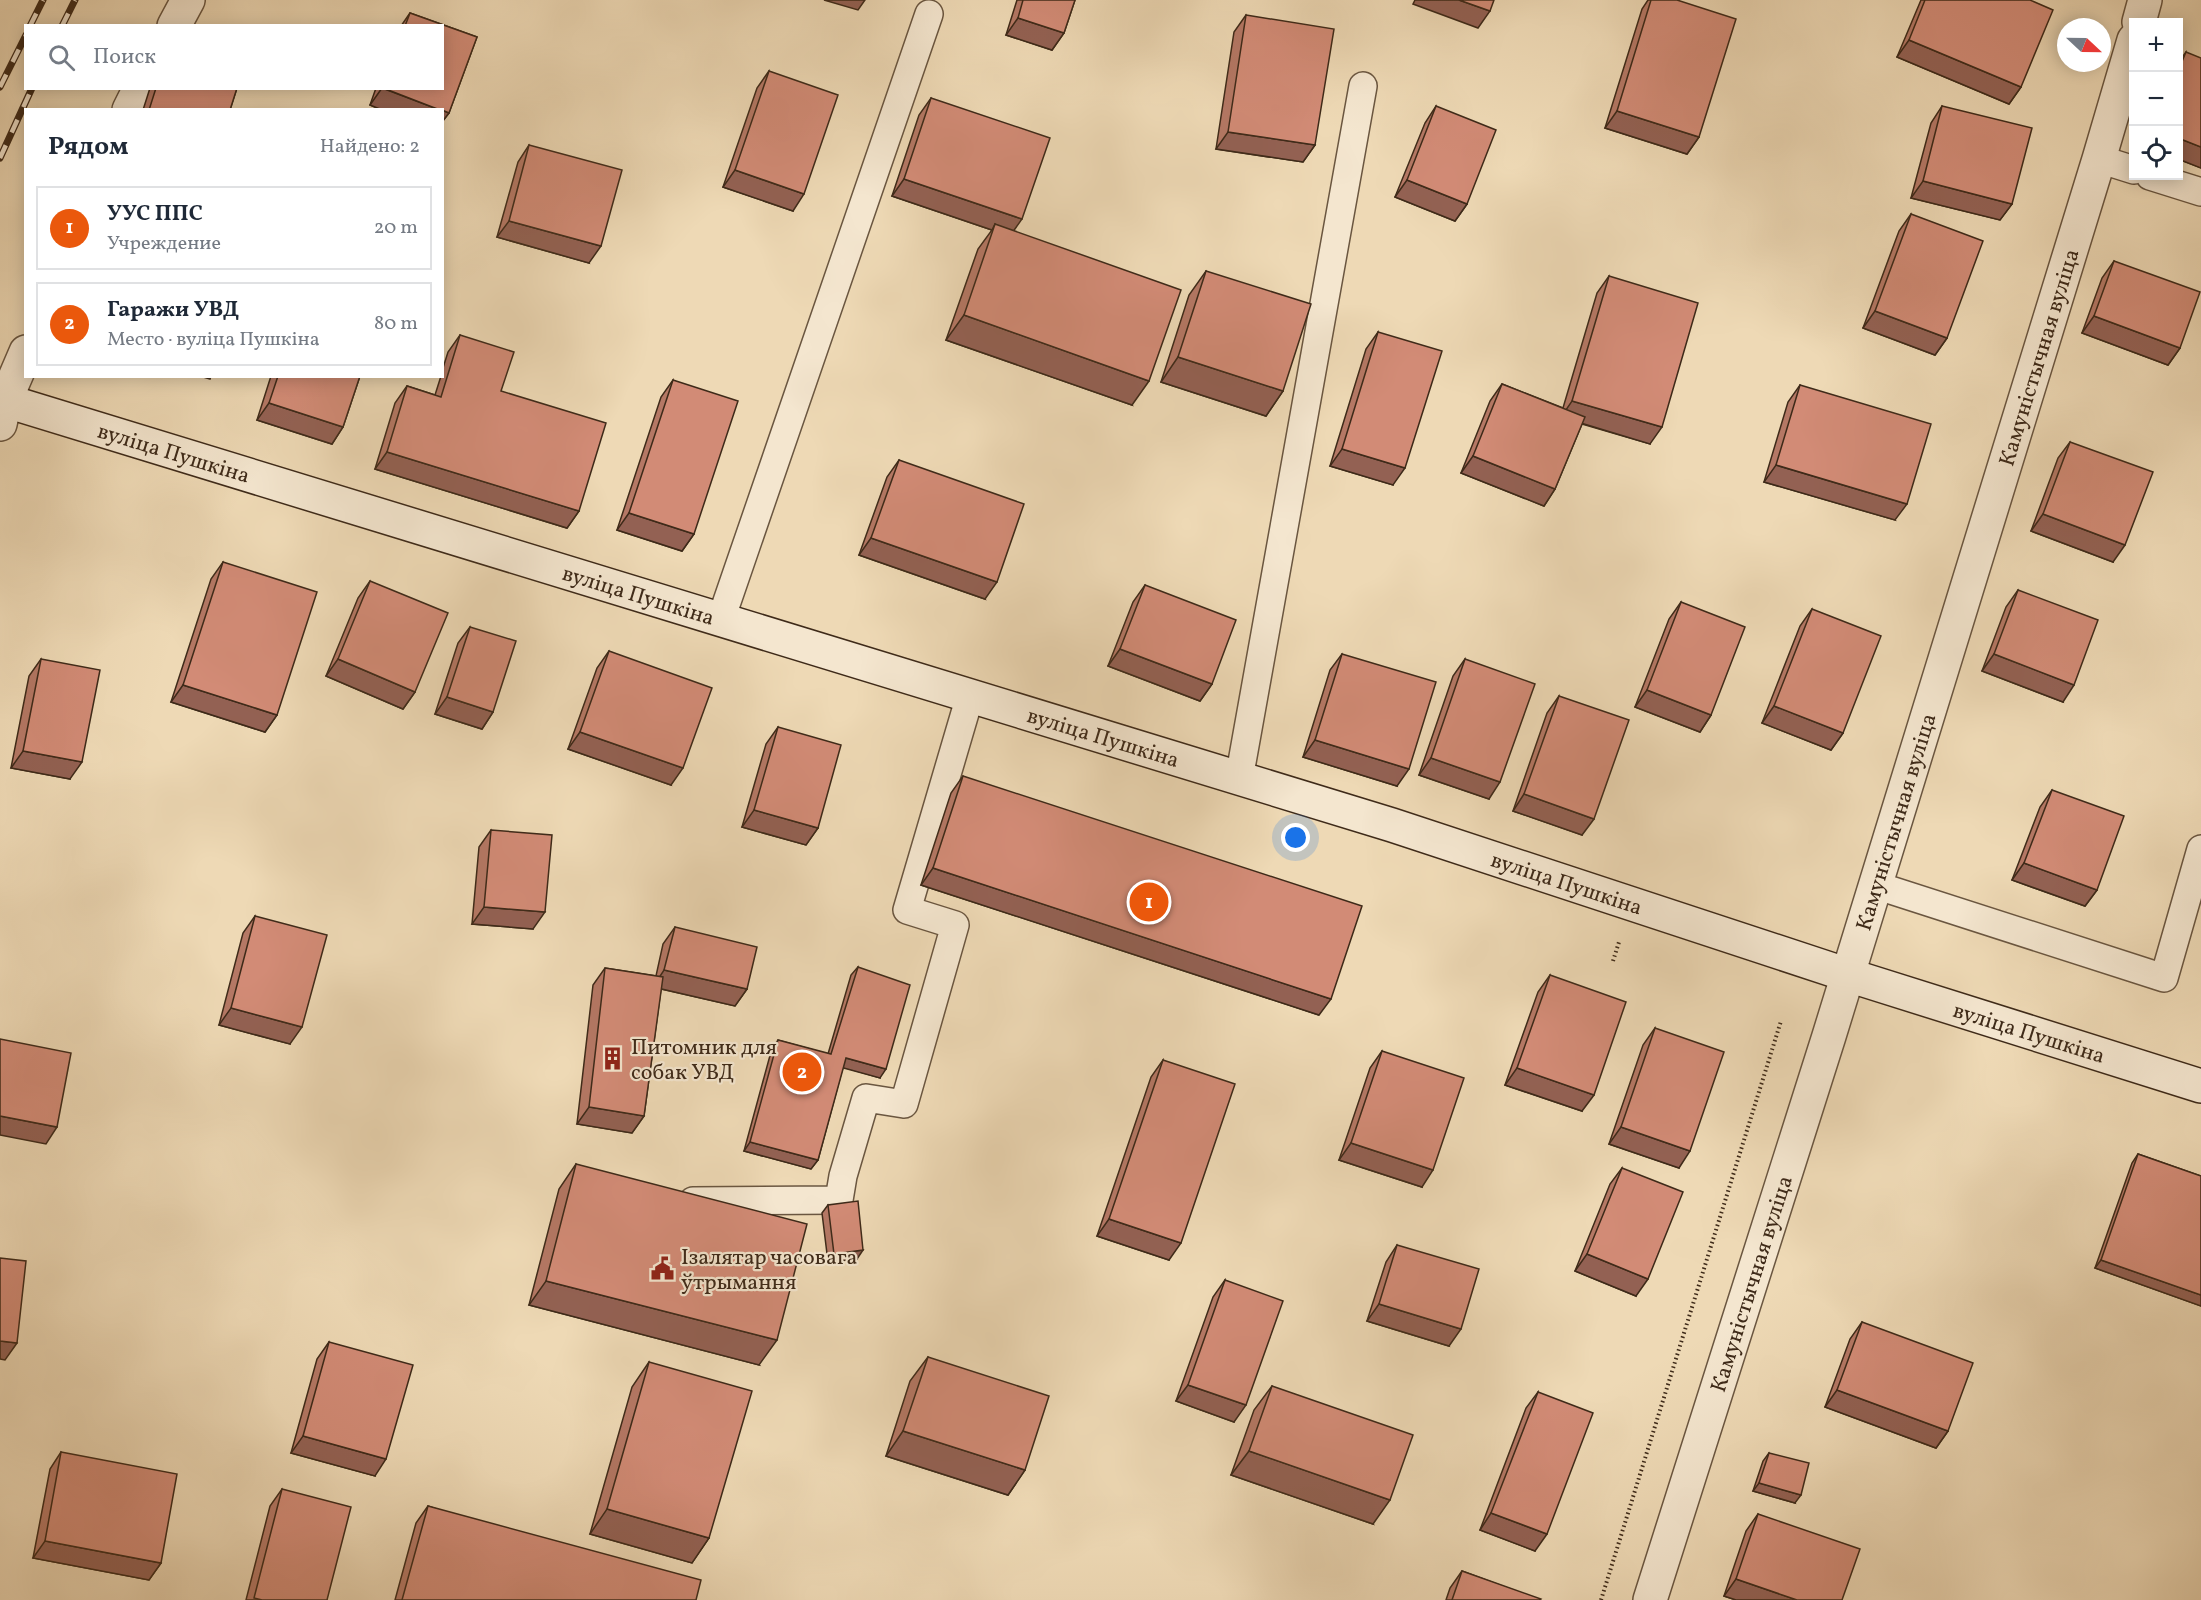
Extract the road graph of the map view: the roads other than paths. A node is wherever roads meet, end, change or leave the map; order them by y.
1 (188, 0) edge
2 (2145, 0) edge
3 (929, 14) dead end
4 (2140, 18) edge
5 (175, 24) edge
6 (2129, 54) edge
7 (1364, 86) dead end
8 (139, 90) edge
9 (130, 108) edge
10 (2099, 159) junction
11 (2129, 169) edge
12 (2163, 180) edge
13 (2201, 192) edge
14 (24, 357) edge
15 (2, 408) edge
16 (721, 619) junction
17 (970, 696) junction
18 (1239, 779) junction
19 (2201, 849) edge
20 (1875, 885) junction
21 (1848, 975) junction
22 (2201, 1086) edge
23 (693, 1201) edge
24 (1650, 1600) edge

1 - 5 main road
2 - 4 main road
3 - 16 lane
6 - 10 main road, Камуністычная вуліца
7 - 18 lane
8 - 9 main road
10 - 11 lane
10 - 20 main road, Камуністычная вуліца
12 - 13 lane
14 - 15 main road
15 - 16 main road, вуліца Пушкіна
16 - 17 main road, вуліца Пушкіна
17 - 18 main road, вуліца Пушкіна
17 - 23 lane
18 - 21 main road, вуліца Пушкіна
19 - 20 lane
20 - 21 main road, Камуністычная вуліца
21 - 22 main road, вуліца Пушкіна
21 - 24 main road, Камуністычная вуліца

